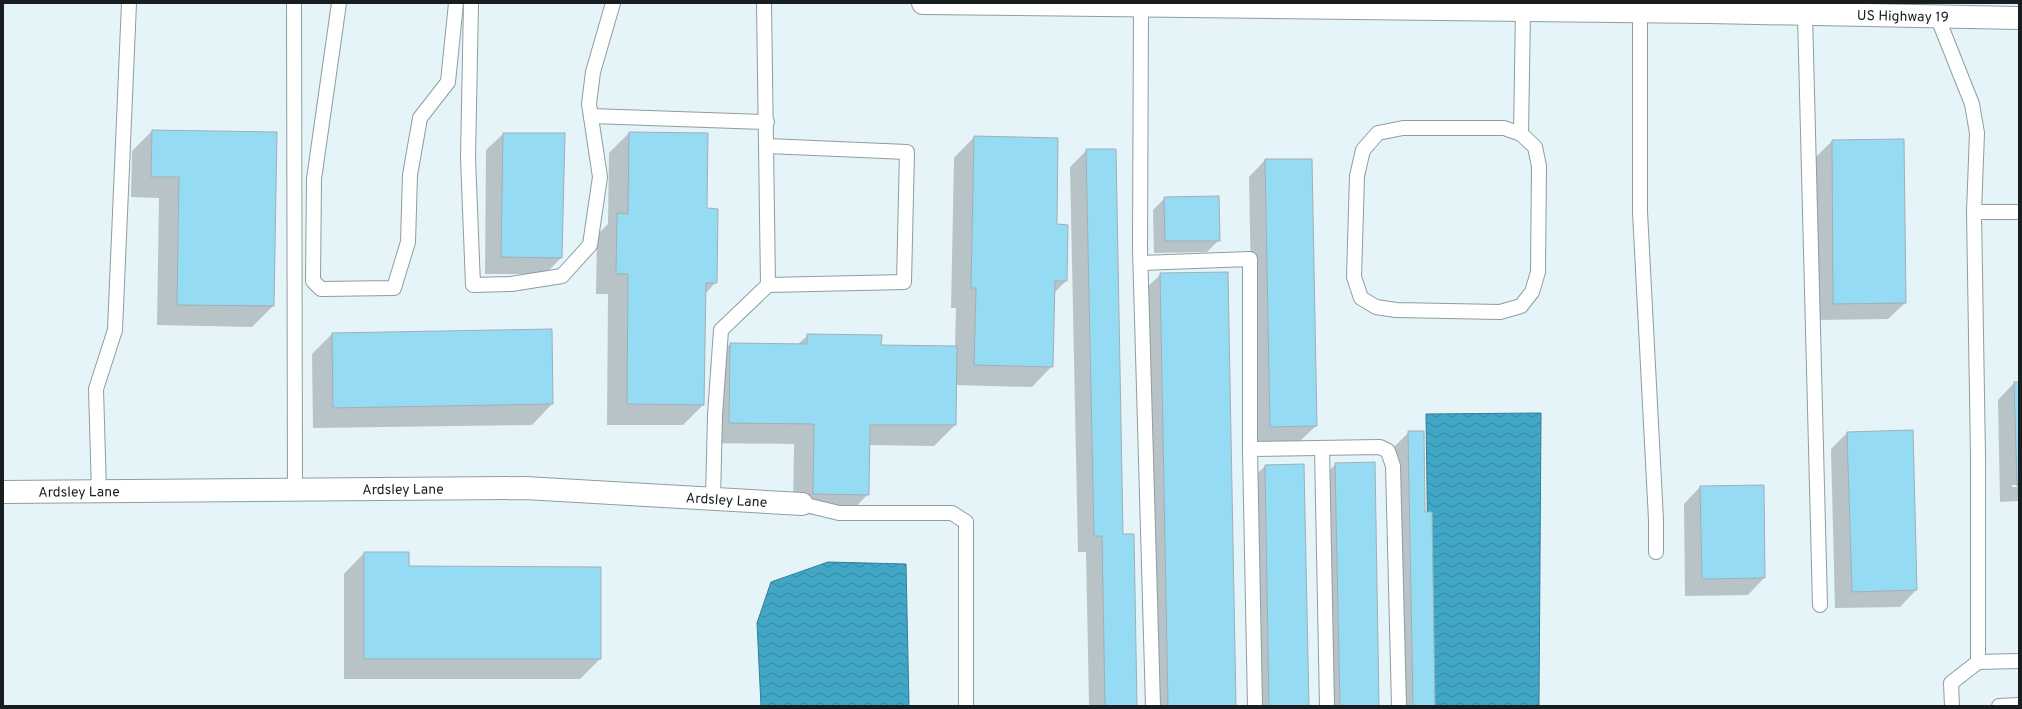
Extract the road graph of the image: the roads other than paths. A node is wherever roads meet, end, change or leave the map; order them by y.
1 (129, 3) edge
2 (294, 3) edge
3 (339, 3) edge
4 (456, 3) edge
5 (471, 3) edge
6 (613, 3) edge
7 (764, 3) edge
8 (923, 3) edge
9 (1755, 3) edge
10 (1142, 4) edge
11 (1523, 10) junction
12 (1640, 11) junction
13 (1708, 12) junction
14 (1805, 14) junction
15 (1937, 16) junction
16 (2019, 18) edge
17 (591, 116) junction
18 (767, 122) junction
19 (1522, 134) junction
20 (767, 146) junction
21 (1974, 212) junction
22 (2019, 212) edge
23 (1141, 264) junction
24 (768, 284) junction
25 (1322, 448) junction
26 (1250, 449) junction
27 (295, 490) junction
28 (99, 491) junction
29 (3, 492) edge
30 (713, 499) junction
31 (802, 504) joint
32 (1656, 552) dead end
33 (1820, 605) dead end
34 (2019, 661) edge
35 (1978, 662) junction
36 (2019, 705) edge
37 (966, 706) edge
38 (1153, 706) edge
39 (1254, 706) edge
40 (1327, 706) edge
41 (1399, 706) edge
42 (1952, 706) edge
43 (1999, 706) edge

1 - 28 lane
2 - 27 lane
3 - 4 lane
5 - 17 lane
6 - 17 lane
7 - 18 lane
8 - 10 main road, US Highway 19
9 - 13 main road
10 - 11 main road, US Highway 19
10 - 23 lane
11 - 12 main road, US Highway 19
11 - 19 lane
12 - 13 main road, US Highway 19
12 - 32 lane
13 - 14 main road, US Highway 19
14 - 15 main road, US Highway 19
14 - 33 lane
15 - 16 main road, US Highway 19
15 - 21 lane
17 - 18 lane
18 - 20 lane
19 - 19 lane
20 - 24 lane
20 - 24 lane
21 - 22 lane
21 - 35 lane
23 - 26 lane
23 - 38 lane
24 - 30 lane
25 - 26 lane
25 - 40 lane
25 - 41 lane
26 - 39 lane
27 - 28 main road, Ardsley Lane
27 - 30 main road, Ardsley Lane
28 - 29 main road, Ardsley Lane
30 - 31 main road, Ardsley Lane
31 - 37 lane
34 - 35 lane
35 - 42 lane
36 - 43 lane

